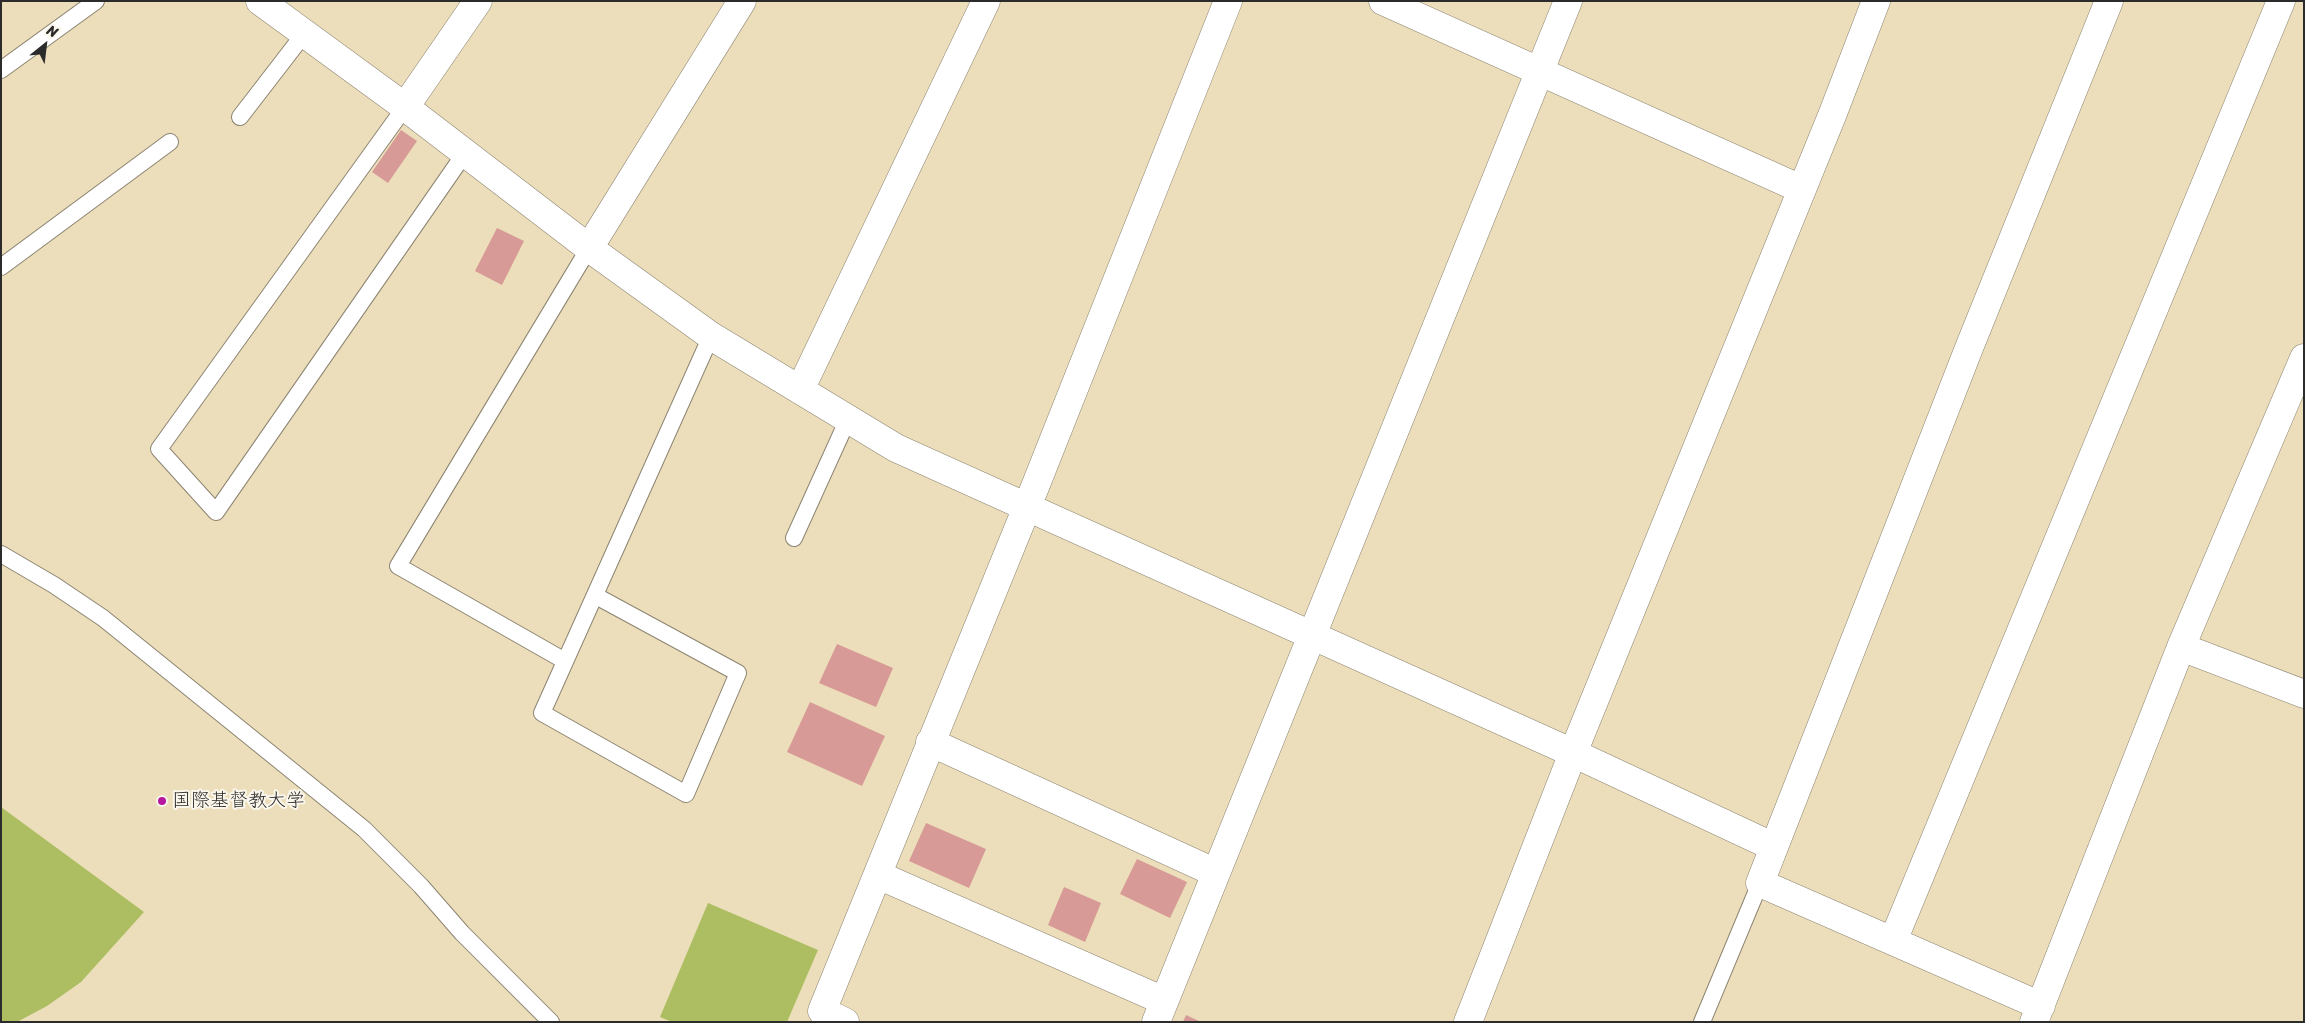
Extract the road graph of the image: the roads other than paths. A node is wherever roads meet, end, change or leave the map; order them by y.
1 (96, 1) edge
2 (260, 1) edge
3 (478, 1) edge
4 (742, 1) edge
5 (986, 1) edge
6 (1228, 1) edge
7 (1383, 1) edge
8 (1568, 1) edge
9 (1876, 1) edge
10 (2109, 1) edge
11 (2281, 1) edge
12 (304, 34) junction
13 (1, 70) edge
14 (1539, 72) junction
15 (405, 107) junction
16 (240, 117) dead end
17 (170, 142) dead end
18 (465, 153) junction
19 (1801, 189) junction
20 (589, 248) junction
21 (1, 267) edge
22 (711, 336) junction
23 (2304, 358) edge
24 (800, 390) junction
25 (848, 420) junction
26 (1027, 508) junction
27 (794, 538) dead end
28 (1, 554) edge
29 (596, 596) junction
30 (1312, 636) junction
31 (2182, 647) junction
32 (565, 661) junction
33 (2304, 694) edge
34 (930, 742) junction
35 (1573, 753) junction
36 (1774, 847) junction
37 (1216, 873) junction
38 (878, 875) junction
39 (1760, 883) junction
40 (1893, 941) junction
41 (1160, 1012) edge
42 (2038, 1014) edge
43 (551, 1022) edge
44 (845, 1022) edge
45 (1468, 1022) edge
46 (1702, 1022) edge

1 - 13 lane
2 - 12 street
3 - 15 street
4 - 20 street
5 - 24 street
6 - 26 street
7 - 14 street
8 - 14 street
9 - 19 street
10 - 36 street
11 - 40 street
12 - 15 street
12 - 16 lane
14 - 19 street
14 - 30 street
15 - 18 street
15 - 18 lane
17 - 21 lane
18 - 20 street
19 - 35 street
20 - 22 street
20 - 32 lane
22 - 24 street
22 - 29 lane
23 - 31 street
24 - 25 street
25 - 26 street
25 - 27 lane
26 - 30 street
26 - 34 street
28 - 43 lane
29 - 32 lane
29 - 32 lane
30 - 35 street
30 - 37 street
31 - 33 street
31 - 42 street
34 - 37 street
34 - 38 street
35 - 36 street
35 - 45 street
36 - 39 street
37 - 41 street
38 - 41 street
38 - 44 street
39 - 40 street
39 - 46 lane
40 - 42 street

